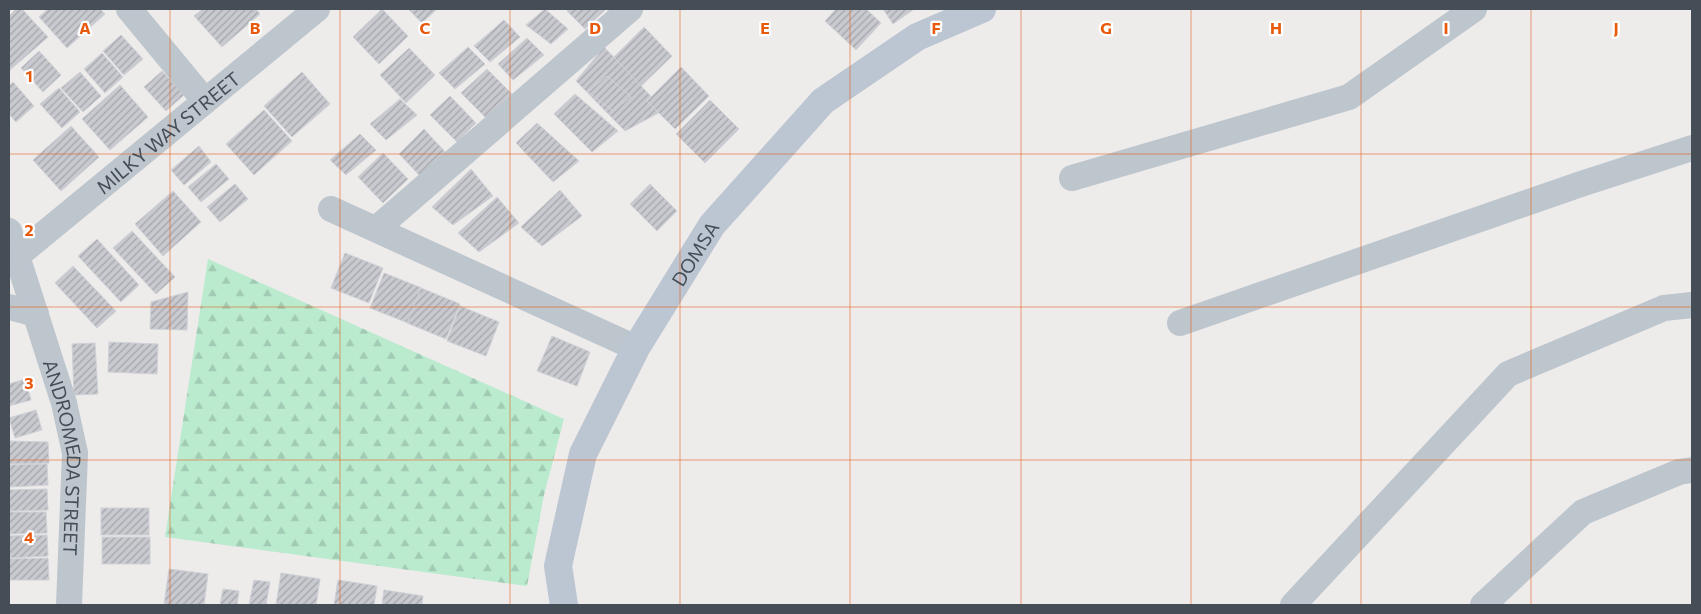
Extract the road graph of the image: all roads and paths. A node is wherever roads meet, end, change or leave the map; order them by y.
1 (129, 9) edge
2 (318, 9) edge
3 (630, 9) edge
4 (982, 9) edge
5 (1474, 9) edge
6 (205, 101) junction
7 (1692, 148) edge
8 (1072, 178) dead end
9 (331, 208) dead end
10 (376, 229) junction
11 (9, 231) edge
12 (17, 256) junction
13 (1692, 305) edge
14 (9, 307) edge
15 (36, 314) junction
16 (1180, 323) dead end
17 (636, 348) junction
18 (1692, 470) edge
19 (69, 605) edge
20 (564, 605) edge
21 (1293, 605) edge
22 (1484, 605) edge

1 - 6 street
2 - 6 street, MILKY WAY STREET
3 - 10 street
4 - 17 main road, DOMSA
5 - 8 street
6 - 12 street, MILKY WAY STREET
7 - 16 street
9 - 10 street
10 - 17 street
11 - 12 street, ANDROMEDA STREET
12 - 15 street, ANDROMEDA STREET
13 - 21 street
14 - 15 street
15 - 19 street, ANDROMEDA STREET
17 - 20 main road, DOMSA
18 - 22 street

